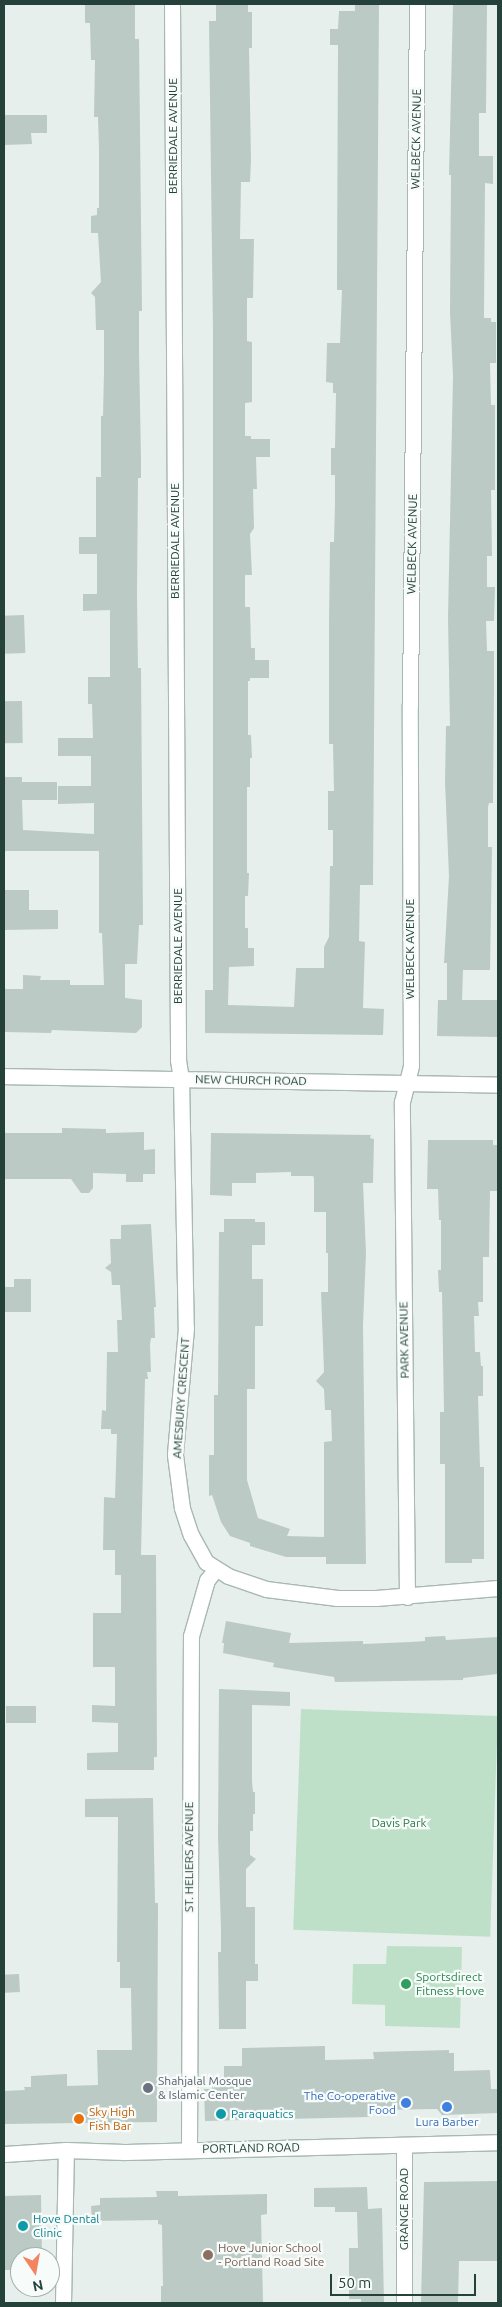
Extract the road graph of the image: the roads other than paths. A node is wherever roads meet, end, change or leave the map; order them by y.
1 (172, 4) edge
2 (417, 4) edge
3 (4, 1076) edge
4 (181, 1078) junction
5 (406, 1084) junction
6 (498, 1085) edge
7 (216, 1569) junction
8 (498, 1588) edge
9 (407, 1597) junction
10 (498, 2142) edge
11 (404, 2145) junction
12 (66, 2150) junction
13 (189, 2150) junction
14 (4, 2154) edge
15 (63, 2303) edge
16 (404, 2303) edge

1 - 4 street, BERRIEDALE AVENUE
2 - 5 street, WELBECK AVENUE
3 - 4 street, NEW CHURCH ROAD
4 - 5 street, NEW CHURCH ROAD
4 - 7 street, AMESBURY CRESCENT
5 - 6 street, NEW CHURCH ROAD
5 - 9 street, PARK AVENUE
7 - 9 street, AMESBURY CRESCENT
7 - 13 street, ST. HELIERS AVENUE
8 - 9 street, AMESBURY CRESCENT
10 - 11 street, PORTLAND ROAD
11 - 13 street, PORTLAND ROAD
11 - 16 street, GRANGE ROAD
12 - 13 street, PORTLAND ROAD
12 - 14 street, PORTLAND ROAD
12 - 15 street

